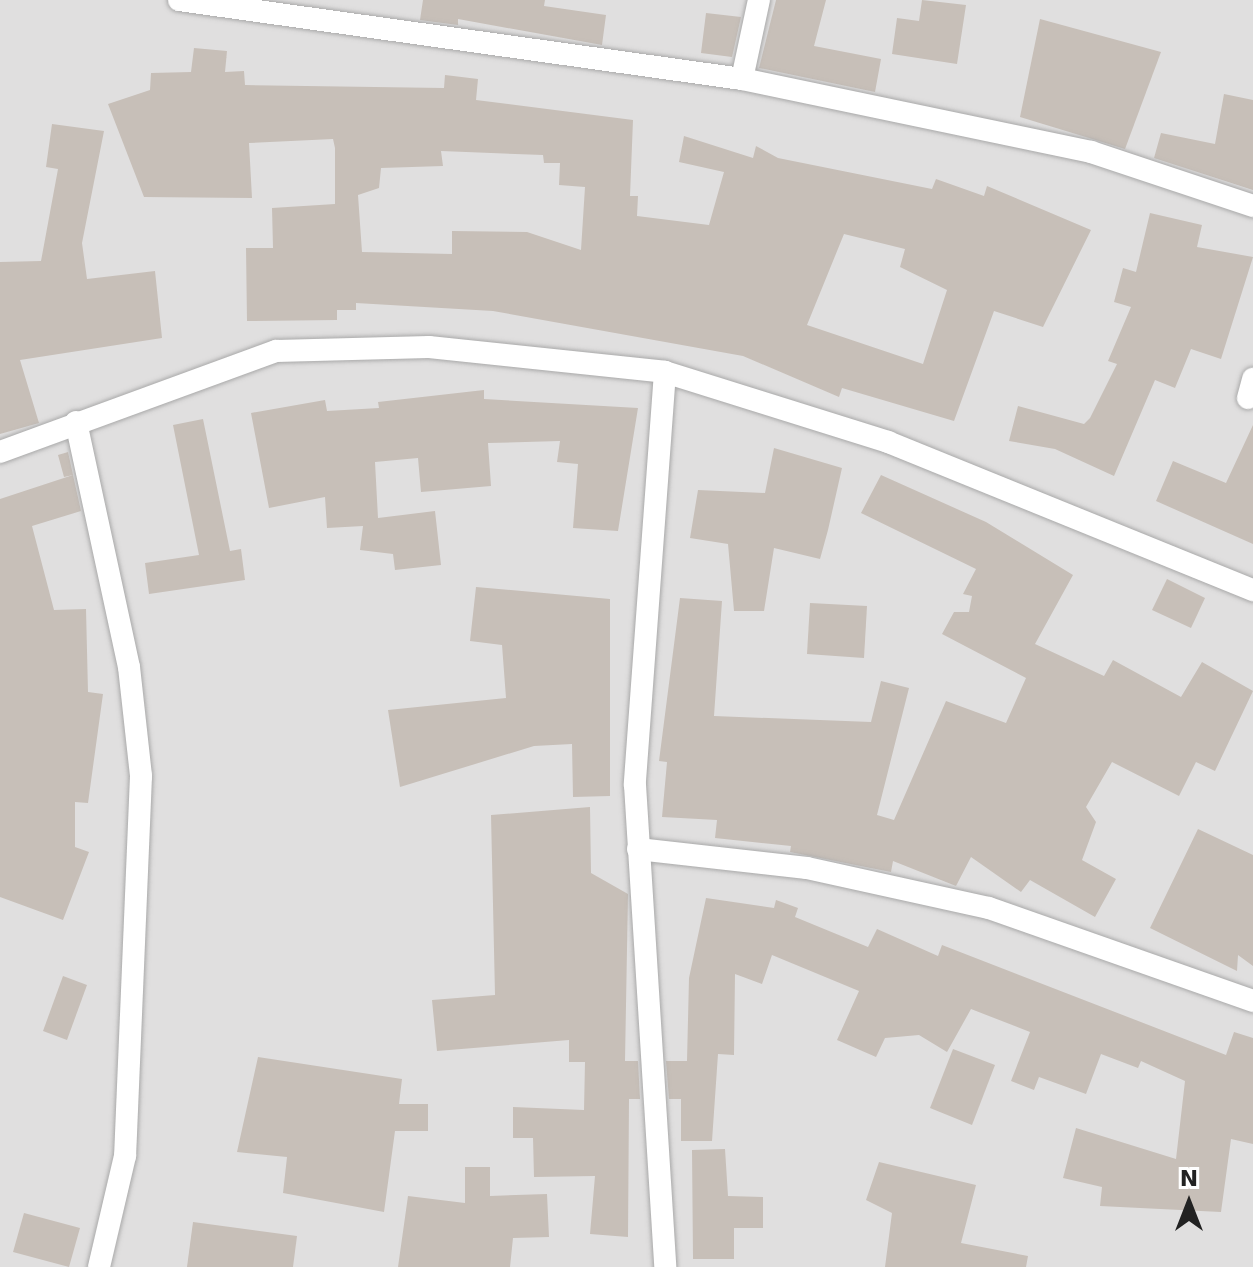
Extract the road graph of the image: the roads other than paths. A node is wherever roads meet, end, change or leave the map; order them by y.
1 (179, 0) edge
2 (759, 0) edge
3 (742, 79) junction
4 (1253, 206) edge
5 (665, 372) junction
6 (76, 422) junction
7 (0, 452) edge
8 (1253, 590) edge
9 (638, 849) junction
10 (1253, 1001) edge
11 (99, 1267) edge
12 (665, 1267) edge

1 - 3 street
2 - 3 street
3 - 4 street
5 - 6 street
5 - 8 street
5 - 9 street
6 - 7 street
6 - 11 street
9 - 10 street
9 - 12 street

